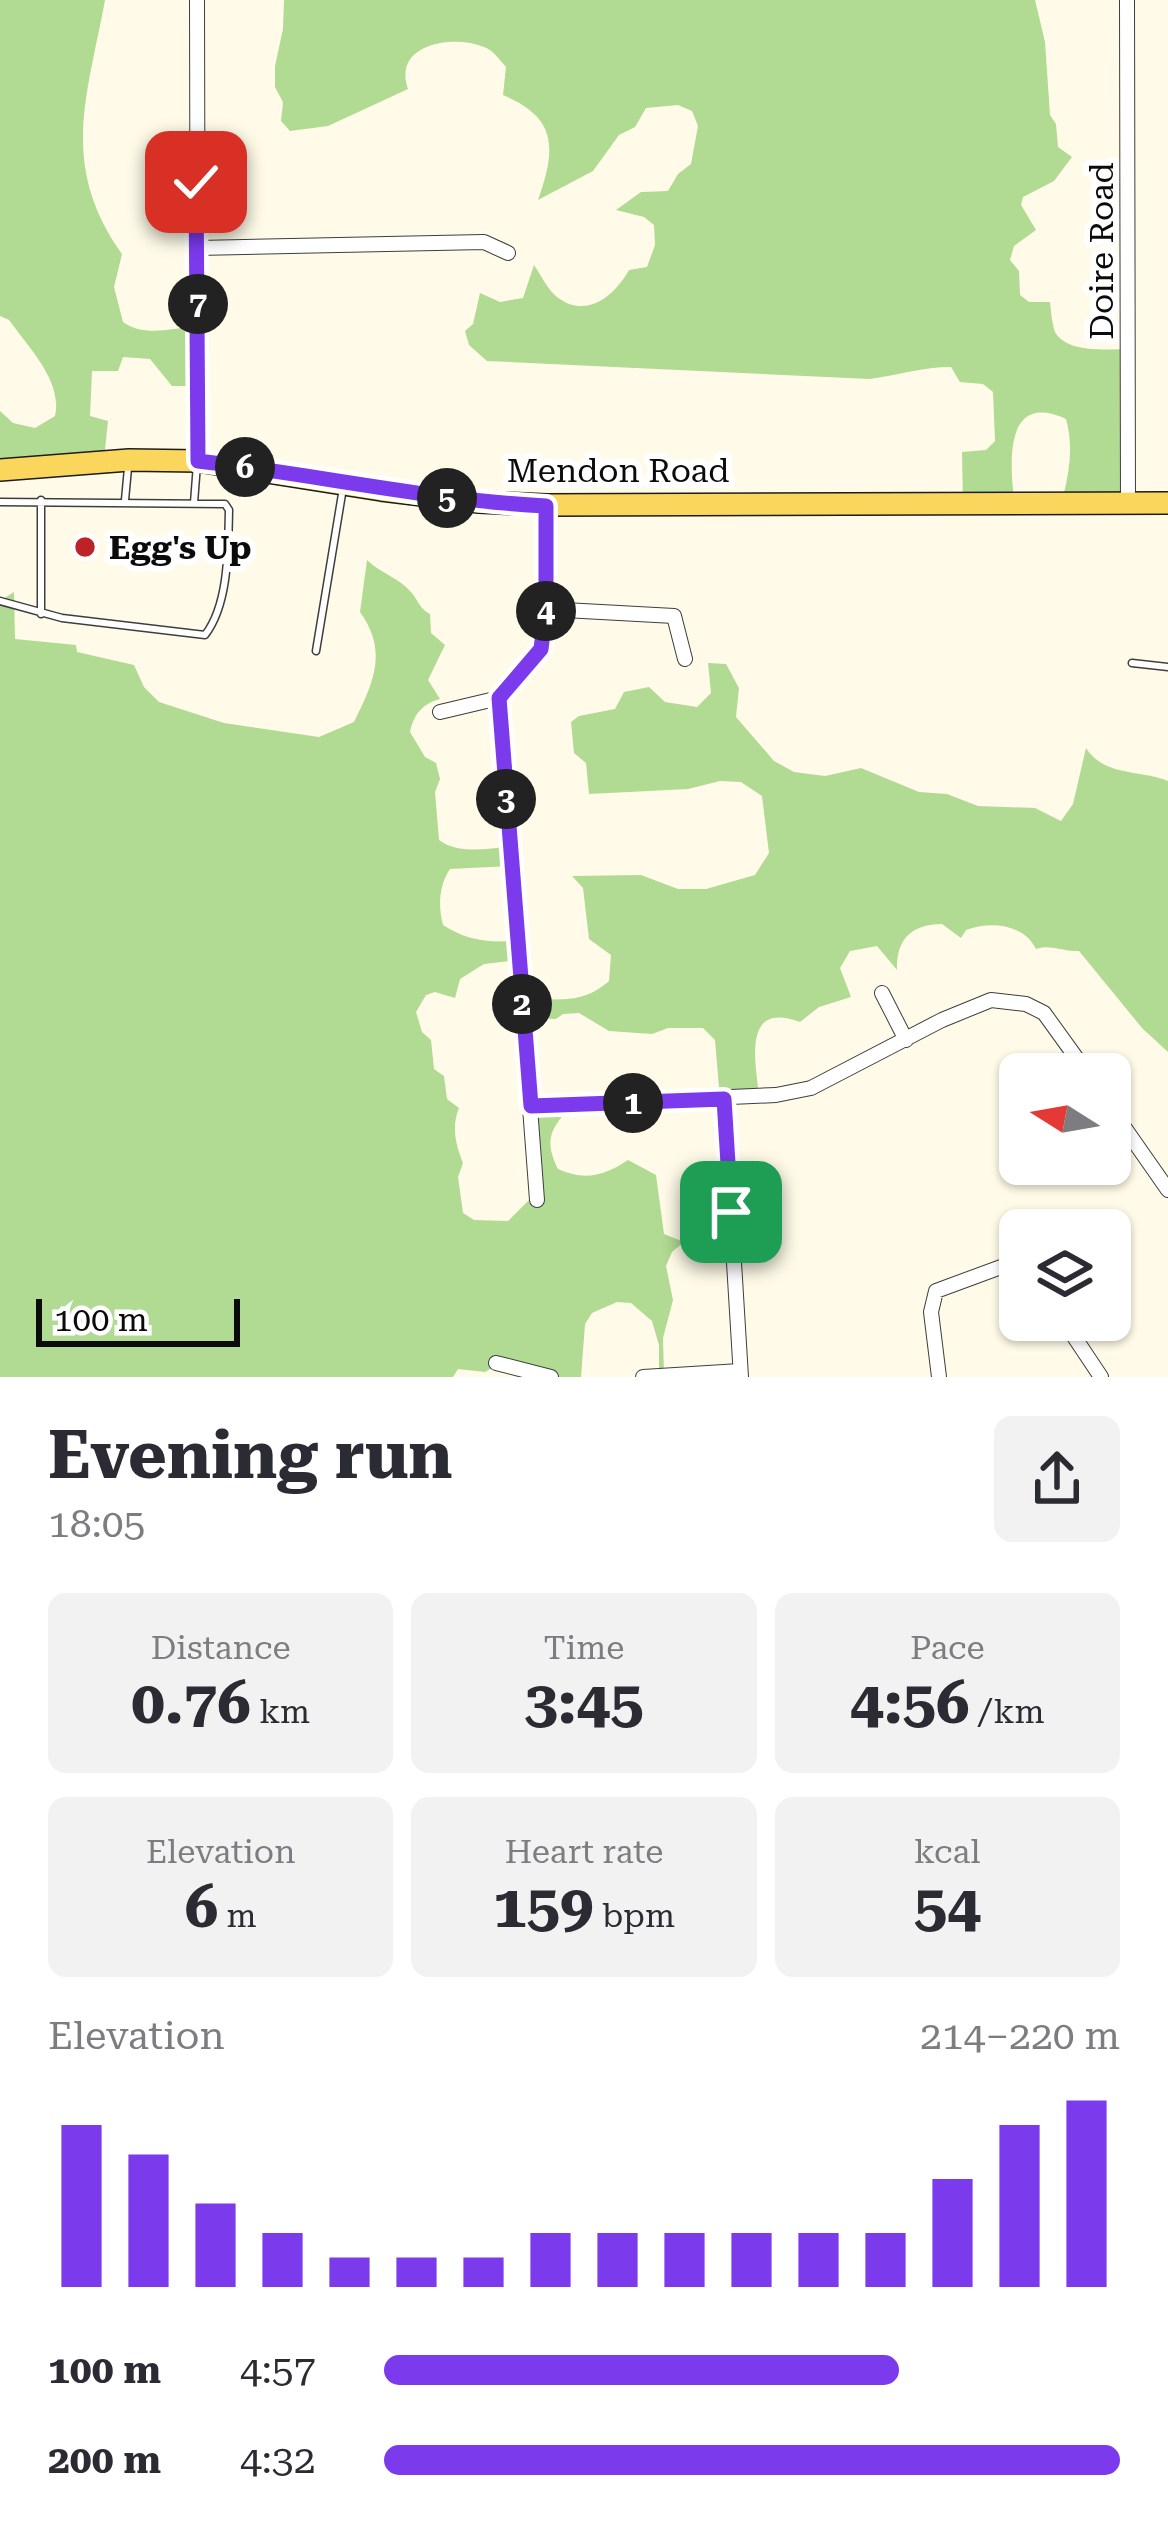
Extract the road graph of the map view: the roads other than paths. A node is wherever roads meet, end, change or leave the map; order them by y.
1 (197, 0) edge
2 (1127, 0) edge
3 (197, 248) junction
4 (508, 253) dead end
5 (129, 460) junction
6 (198, 461) junction
7 (0, 470) edge
8 (344, 484) junction
9 (41, 500) junction
10 (125, 500) junction
11 (0, 502) edge
12 (194, 502) junction
13 (1128, 502) junction
14 (1168, 503) edge
15 (546, 506) junction
16 (0, 602) edge
17 (546, 609) junction
18 (41, 614) junction
19 (316, 651) dead end
20 (685, 659) dead end
21 (1132, 663) dead end
22 (1168, 667) edge
23 (499, 698) junction
24 (440, 712) dead end
25 (882, 992) dead end
26 (906, 1040) junction
27 (1072, 1053) edge
28 (724, 1099) junction
29 (531, 1106) junction
30 (1131, 1137) edge
31 (1168, 1190) edge
32 (538, 1200) dead end
33 (999, 1268) edge
34 (1077, 1341) edge
35 (496, 1364) dead end
36 (740, 1374) edge
37 (551, 1377) edge
38 (643, 1377) edge
39 (939, 1377) edge
40 (1101, 1377) edge

1 - 3 street
2 - 13 street, Doire Road
3 - 4 street
3 - 6 street
5 - 6 main road, Mendon Road
5 - 7 main road, Mendon Road
5 - 10 lane
6 - 8 main road, Mendon Road
6 - 12 lane
8 - 15 main road, Mendon Road
8 - 19 lane
9 - 10 lane
9 - 11 lane
9 - 18 lane
10 - 12 lane
12 - 18 lane
13 - 14 main road, Mendon Road
13 - 15 main road, Mendon Road
15 - 17 street
16 - 18 lane
17 - 20 street
17 - 23 street
21 - 22 lane
23 - 24 street
23 - 29 street
25 - 26 street
26 - 27 street
26 - 28 street
28 - 29 street
28 - 36 street
29 - 32 street
30 - 31 street
33 - 39 street
34 - 40 street
35 - 37 street
36 - 38 street

